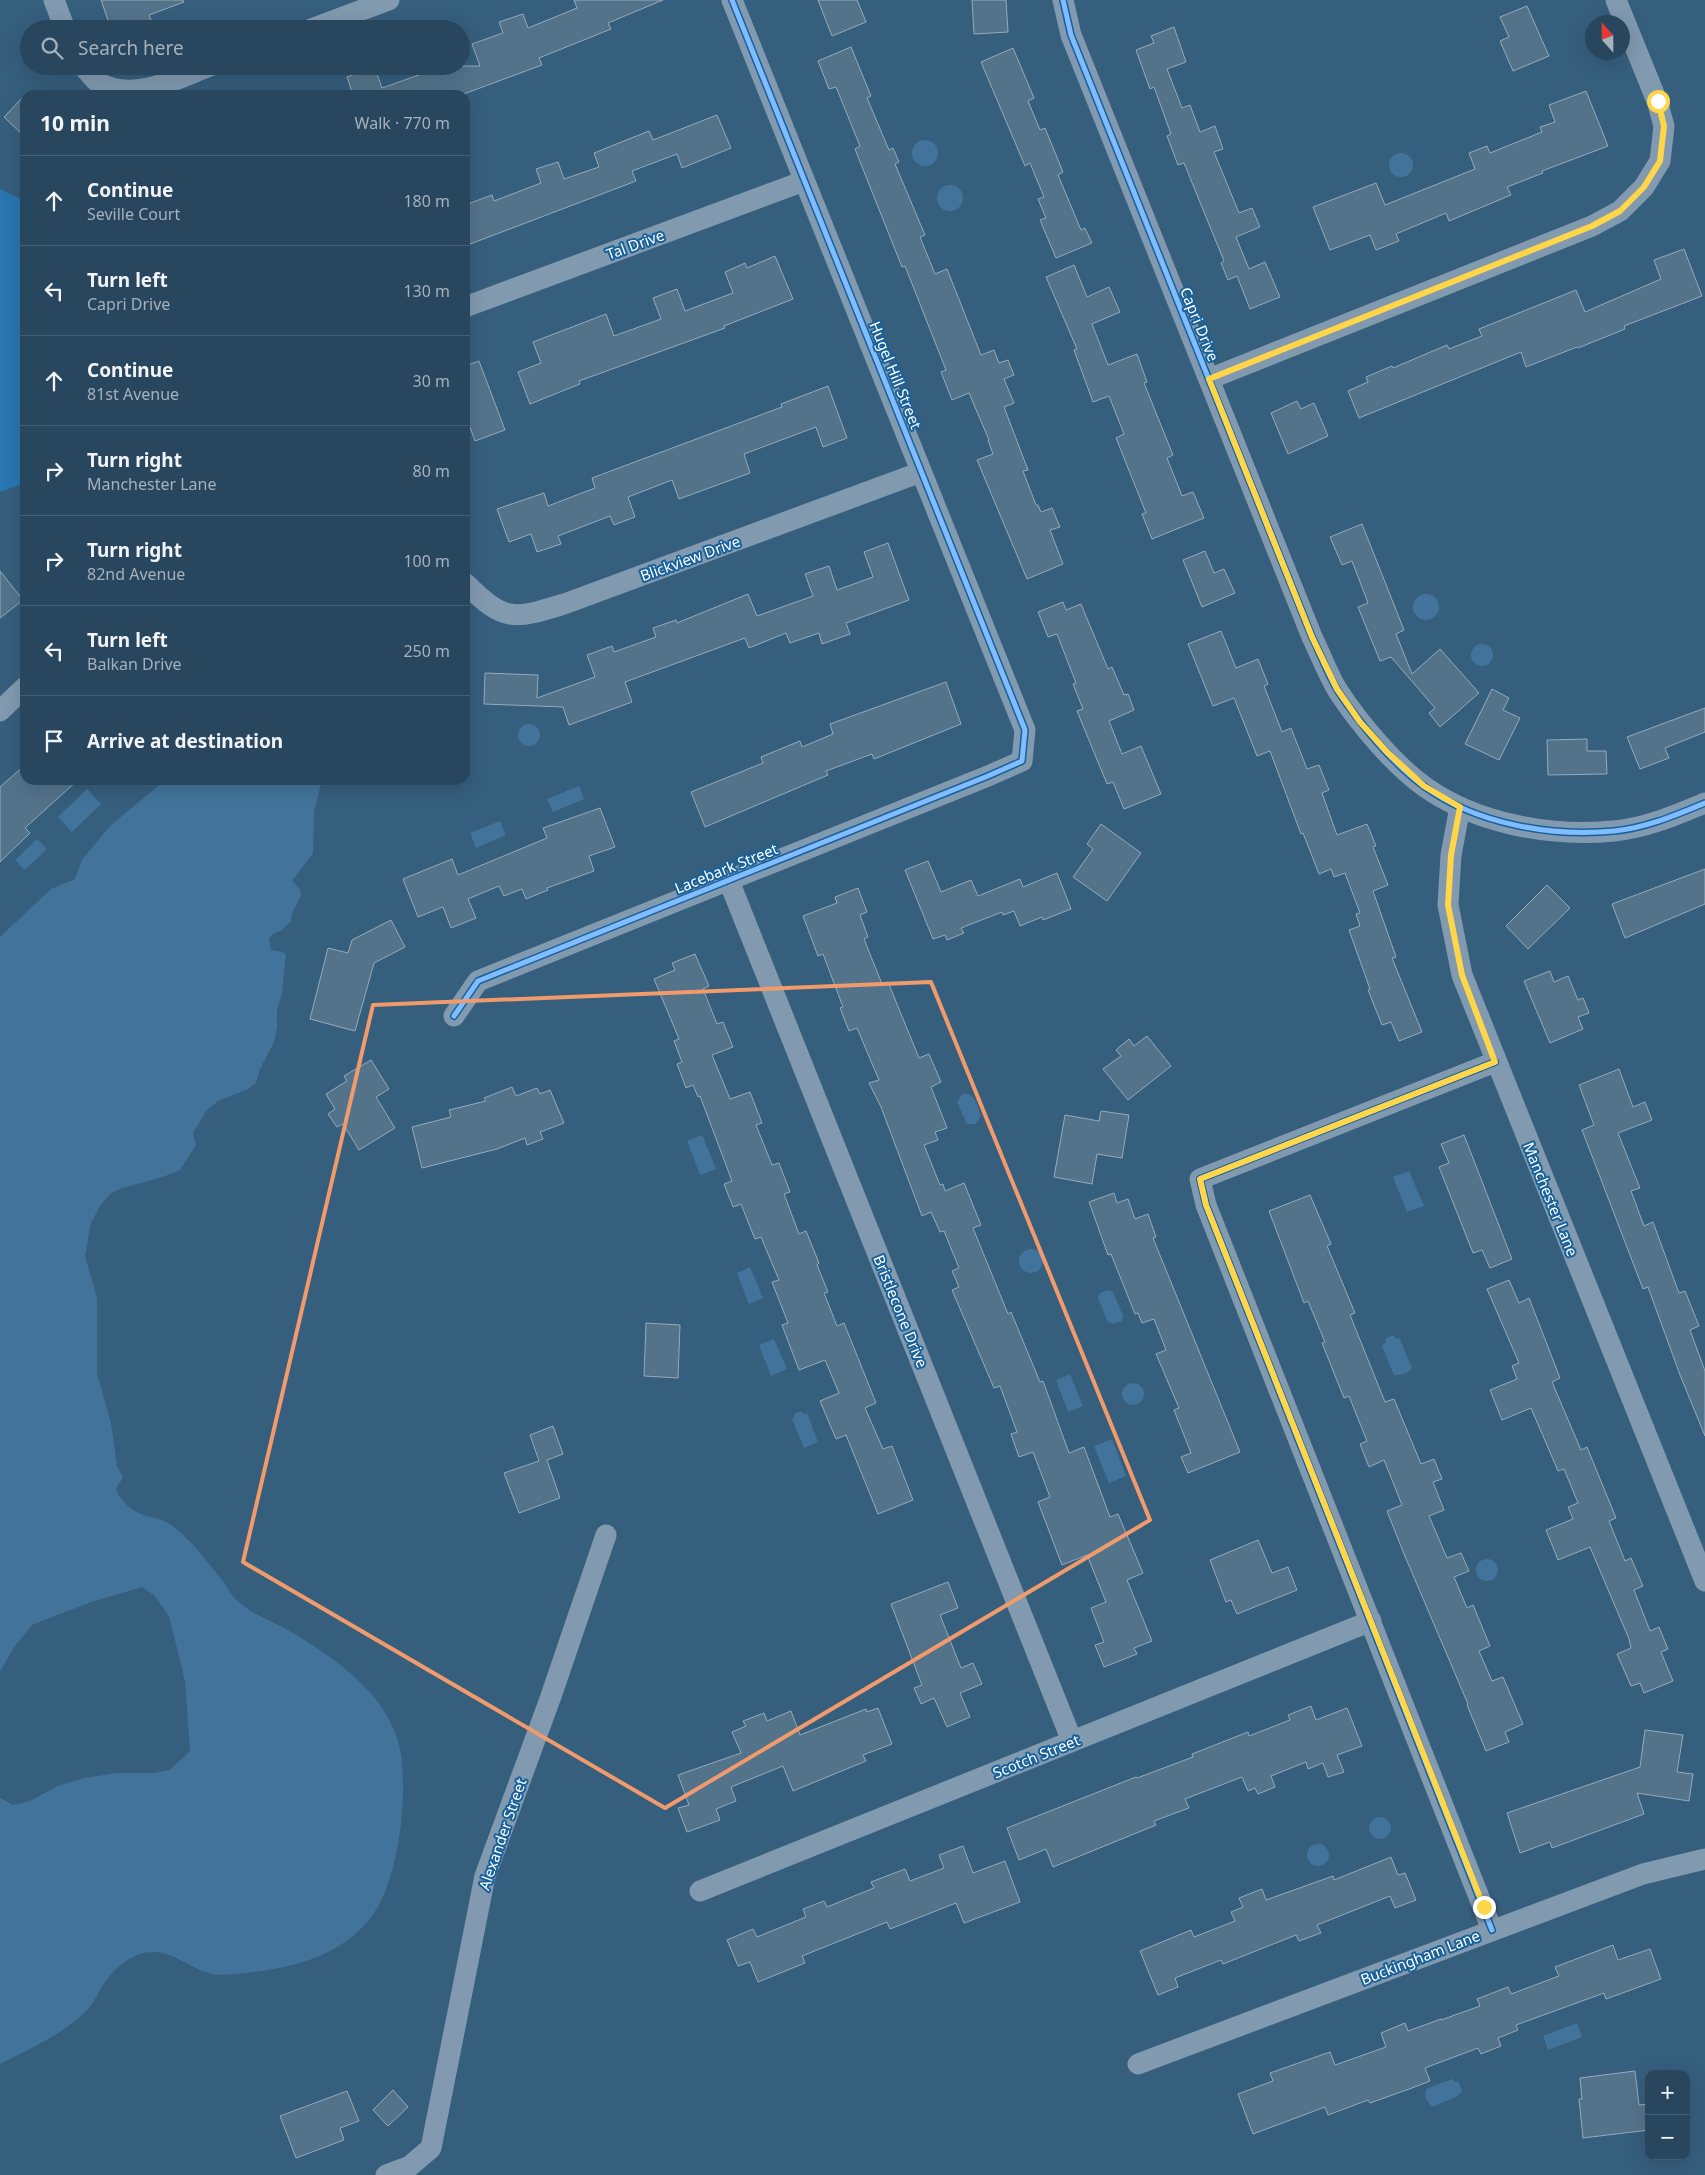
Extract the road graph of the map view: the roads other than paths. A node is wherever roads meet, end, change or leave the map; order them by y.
1 (54, 0) edge
2 (389, 0) edge
3 (732, 0) edge
4 (1063, 0) edge
5 (1616, 0) edge
6 (62, 20) edge
7 (335, 20) edge
8 (91, 75) edge
9 (186, 75) edge
10 (120, 90) edge
11 (120, 90) edge
12 (804, 181) junction
13 (470, 305) edge
14 (1209, 379) junction
15 (921, 472) junction
16 (470, 588) edge
17 (20, 692) edge
18 (0, 711) edge
19 (1022, 761) joint
20 (1705, 803) edge
21 (1460, 807) junction
22 (729, 881) junction
23 (454, 1016) dead end
24 (1495, 1062) junction
25 (606, 1535) dead end
26 (1705, 1581) edge
27 (1371, 1621) junction
28 (1072, 1741) junction
29 (1705, 1859) edge
30 (700, 1891) dead end
31 (1492, 1930) junction
32 (1138, 2064) dead end
33 (386, 2175) edge

1 - 6 street
2 - 7 street
3 - 12 street, Hugel Hill Street
4 - 14 street, Capri Drive
5 - 14 street
8 - 10 street
9 - 11 street
12 - 13 street, Tal Drive
12 - 15 street, Hugel Hill Street
14 - 21 street, Capri Drive
15 - 16 street, Blickview Drive
15 - 19 street, Hugel Hill Street
17 - 18 street
19 - 22 street, Lacebark Street
20 - 21 street, Capri Drive
21 - 24 street, Manchester Lane
22 - 23 street, Lacebark Street
22 - 28 street, Bristlecone Drive
24 - 26 street, Manchester Lane
24 - 27 street
25 - 33 street, Alexander Street
27 - 28 street, Scotch Street
27 - 31 street
28 - 30 street, Scotch Street
29 - 31 street, Buckingham Lane
31 - 32 street, Buckingham Lane

